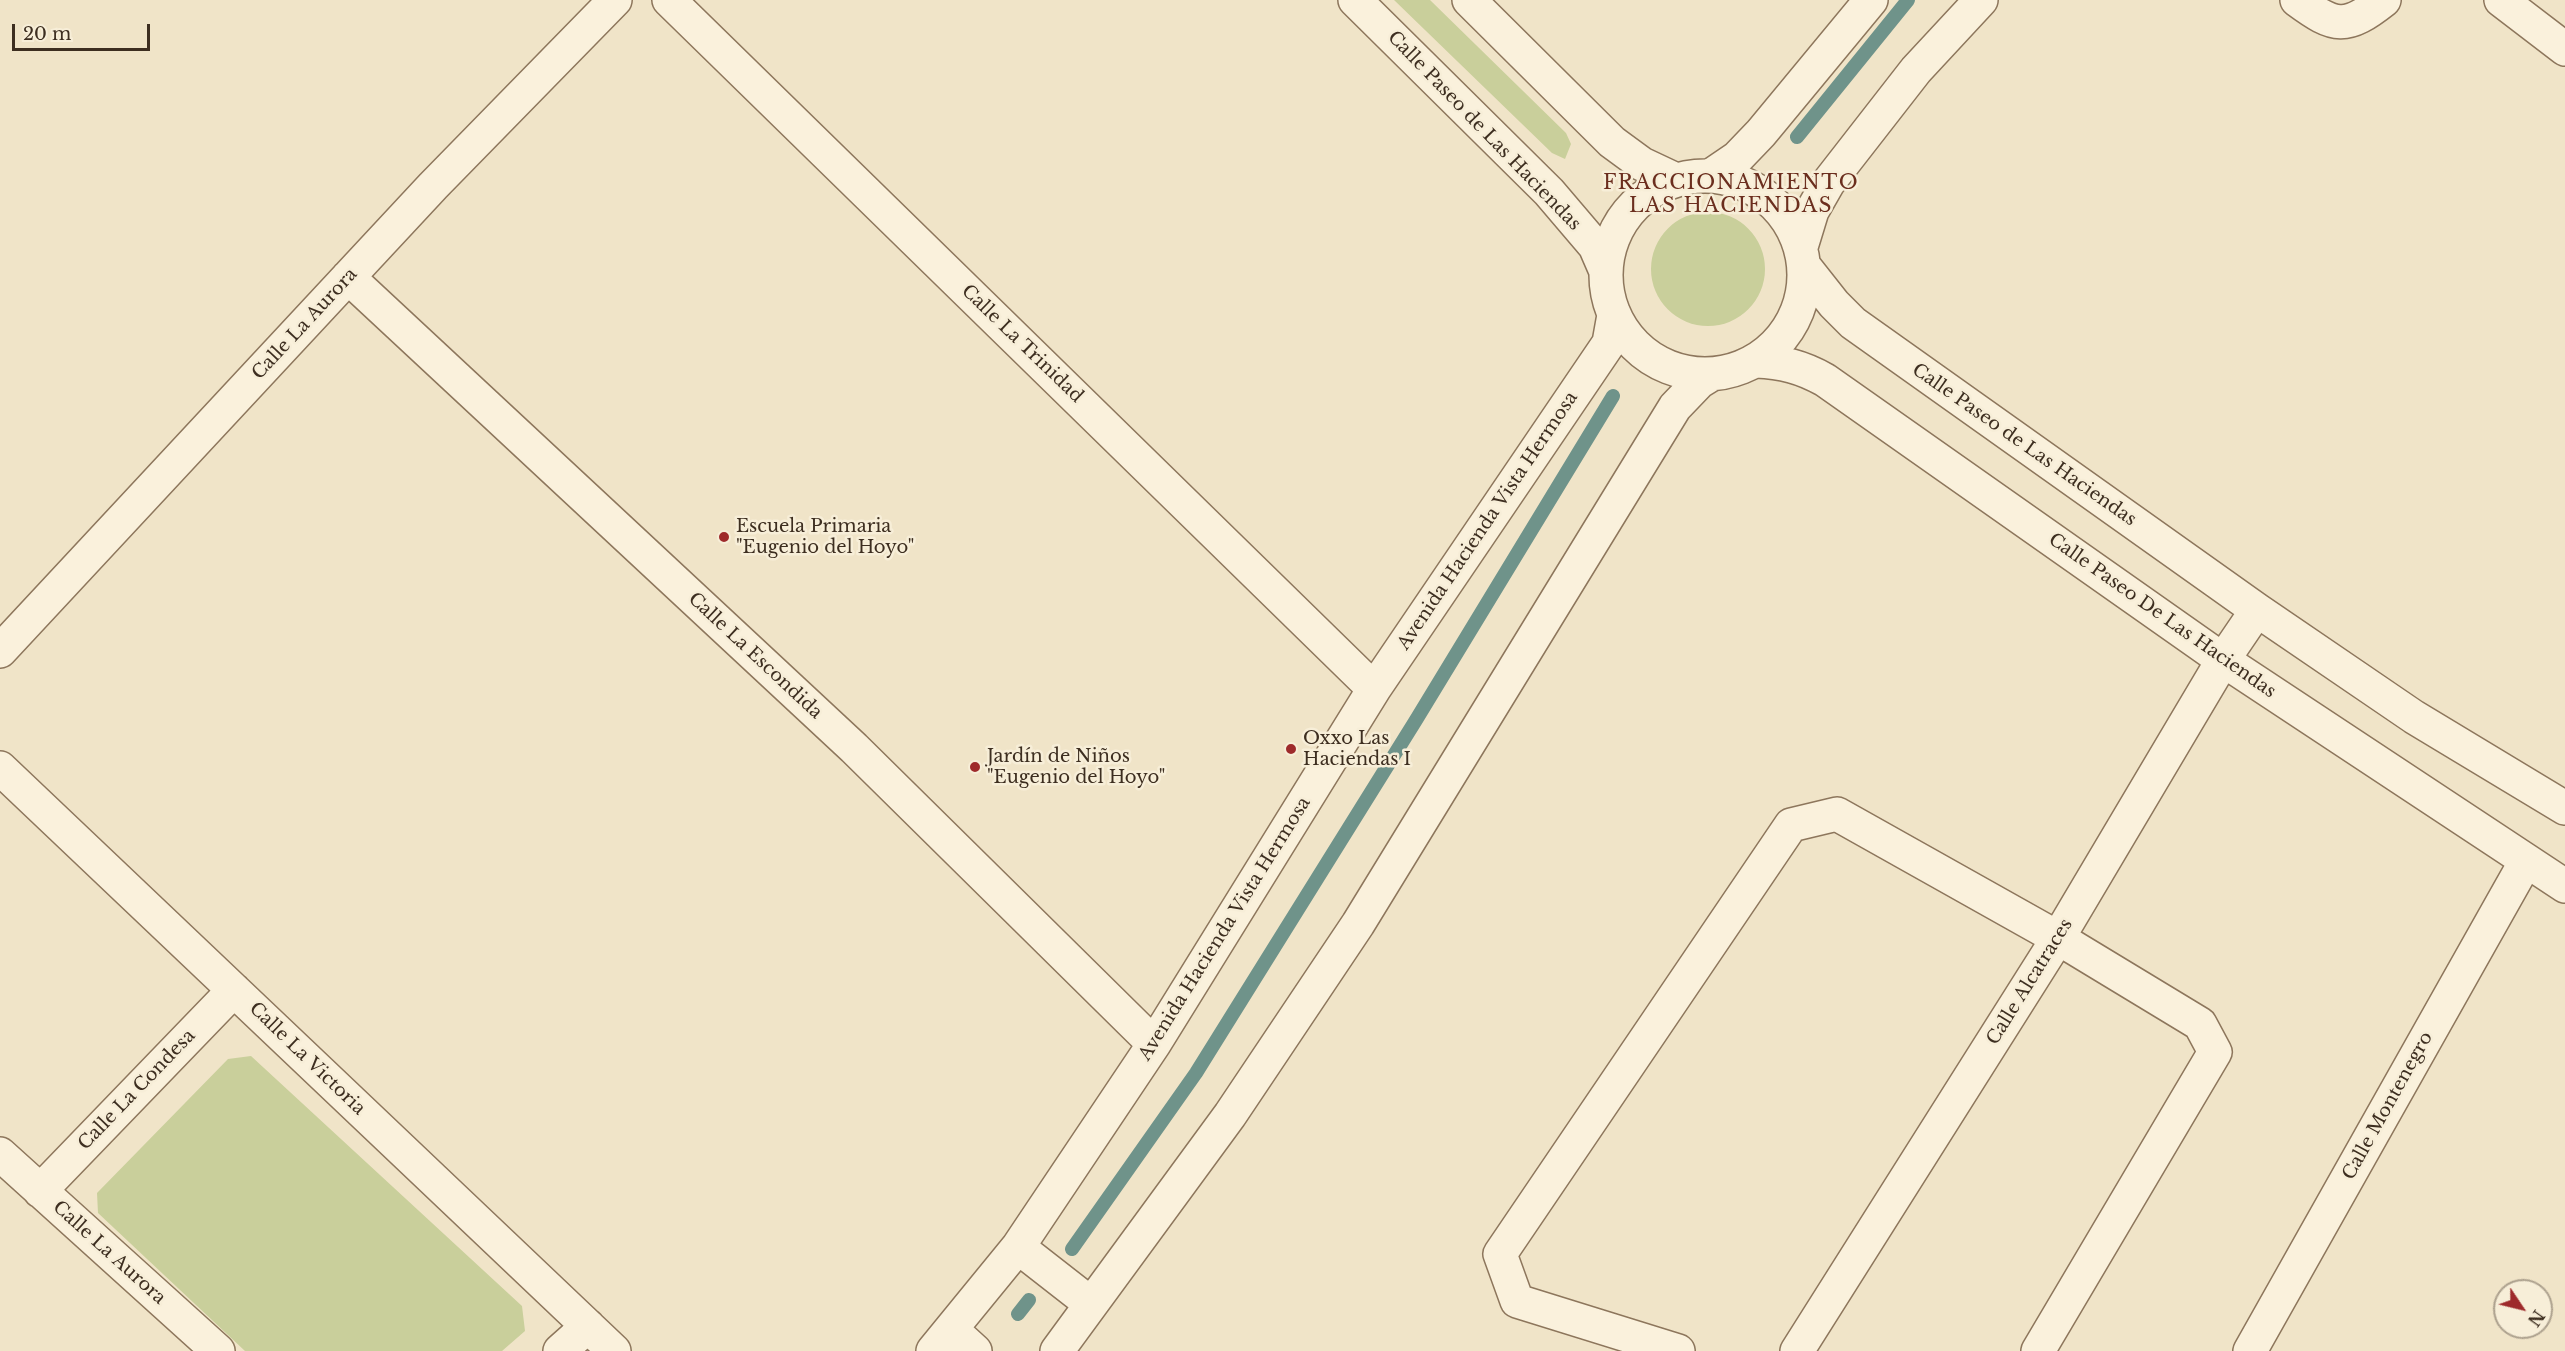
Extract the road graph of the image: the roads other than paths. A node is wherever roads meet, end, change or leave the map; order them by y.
1 (615, 0) edge
2 (669, 0) edge
3 (1355, 0) edge
4 (1469, 0) edge
5 (1870, 0) edge
6 (1981, 0) edge
7 (2384, 0) edge
8 (2501, 0) edge
9 (2299, 1) edge
10 (2565, 50) edge
11 (1712, 175) junction
12 (1676, 180) junction
13 (1803, 256) junction
14 (1605, 269) junction
15 (348, 277) junction
16 (1614, 315) junction
17 (1756, 361) junction
18 (1712, 374) junction
19 (2257, 610) junction
20 (0, 651) edge
21 (2223, 660) junction
22 (1374, 689) junction
23 (0, 768) edge
24 (2565, 808) edge
25 (2526, 861) junction
26 (2565, 886) edge
27 (2058, 938) junction
28 (234, 990) junction
29 (1154, 1044) junction
30 (0, 1154) edge
31 (40, 1191) junction
32 (1018, 1247) junction
33 (1090, 1304) junction
34 (588, 1326) junction
35 (953, 1344) edge
36 (1060, 1350) edge
37 (218, 1351) edge
38 (560, 1351) edge
39 (614, 1351) edge
40 (1678, 1351) edge
41 (1797, 1351) edge
42 (2038, 1351) edge
43 (2250, 1351) edge

1 - 15 street, Calle La Aurora
2 - 22 street, Calle La Trinidad
3 - 14 street, Calle Paseo de Las Haciendas
4 - 12 street
5 - 11 street
6 - 13 street
7 - 9 street
8 - 10 street
11 - 12 street
11 - 13 street
12 - 14 street
13 - 17 street
13 - 19 street, Calle Paseo de Las Haciendas
14 - 16 street
15 - 20 street, Calle La Aurora
15 - 29 street, Calle La Escondida
16 - 18 street
16 - 22 street, Avenida Hacienda Vista Hermosa
17 - 18 street
17 - 21 street, Calle Paseo De Las Haciendas
18 - 33 street
19 - 21 street, Calle Alcatraces
19 - 24 street
21 - 25 street, Calle Paseo De Las Haciendas
21 - 27 street, Calle Alcatraces
22 - 29 street, Avenida Hacienda Vista Hermosa
23 - 28 street, Calle La Victoria
25 - 26 street, Calle Paseo De Las Haciendas
25 - 43 street, Calle Montenegro
27 - 40 street
27 - 41 street, Calle Alcatraces
27 - 42 street
28 - 31 street, Calle La Condesa
28 - 34 street, Calle La Victoria
29 - 32 street, Avenida Hacienda Vista Hermosa
30 - 31 street, Calle La Aurora
31 - 37 street, Calle La Aurora
32 - 33 street
32 - 35 street, Avenida Hacienda Vista Hermosa
33 - 36 street
34 - 38 street
34 - 39 street, Calle La Victoria

